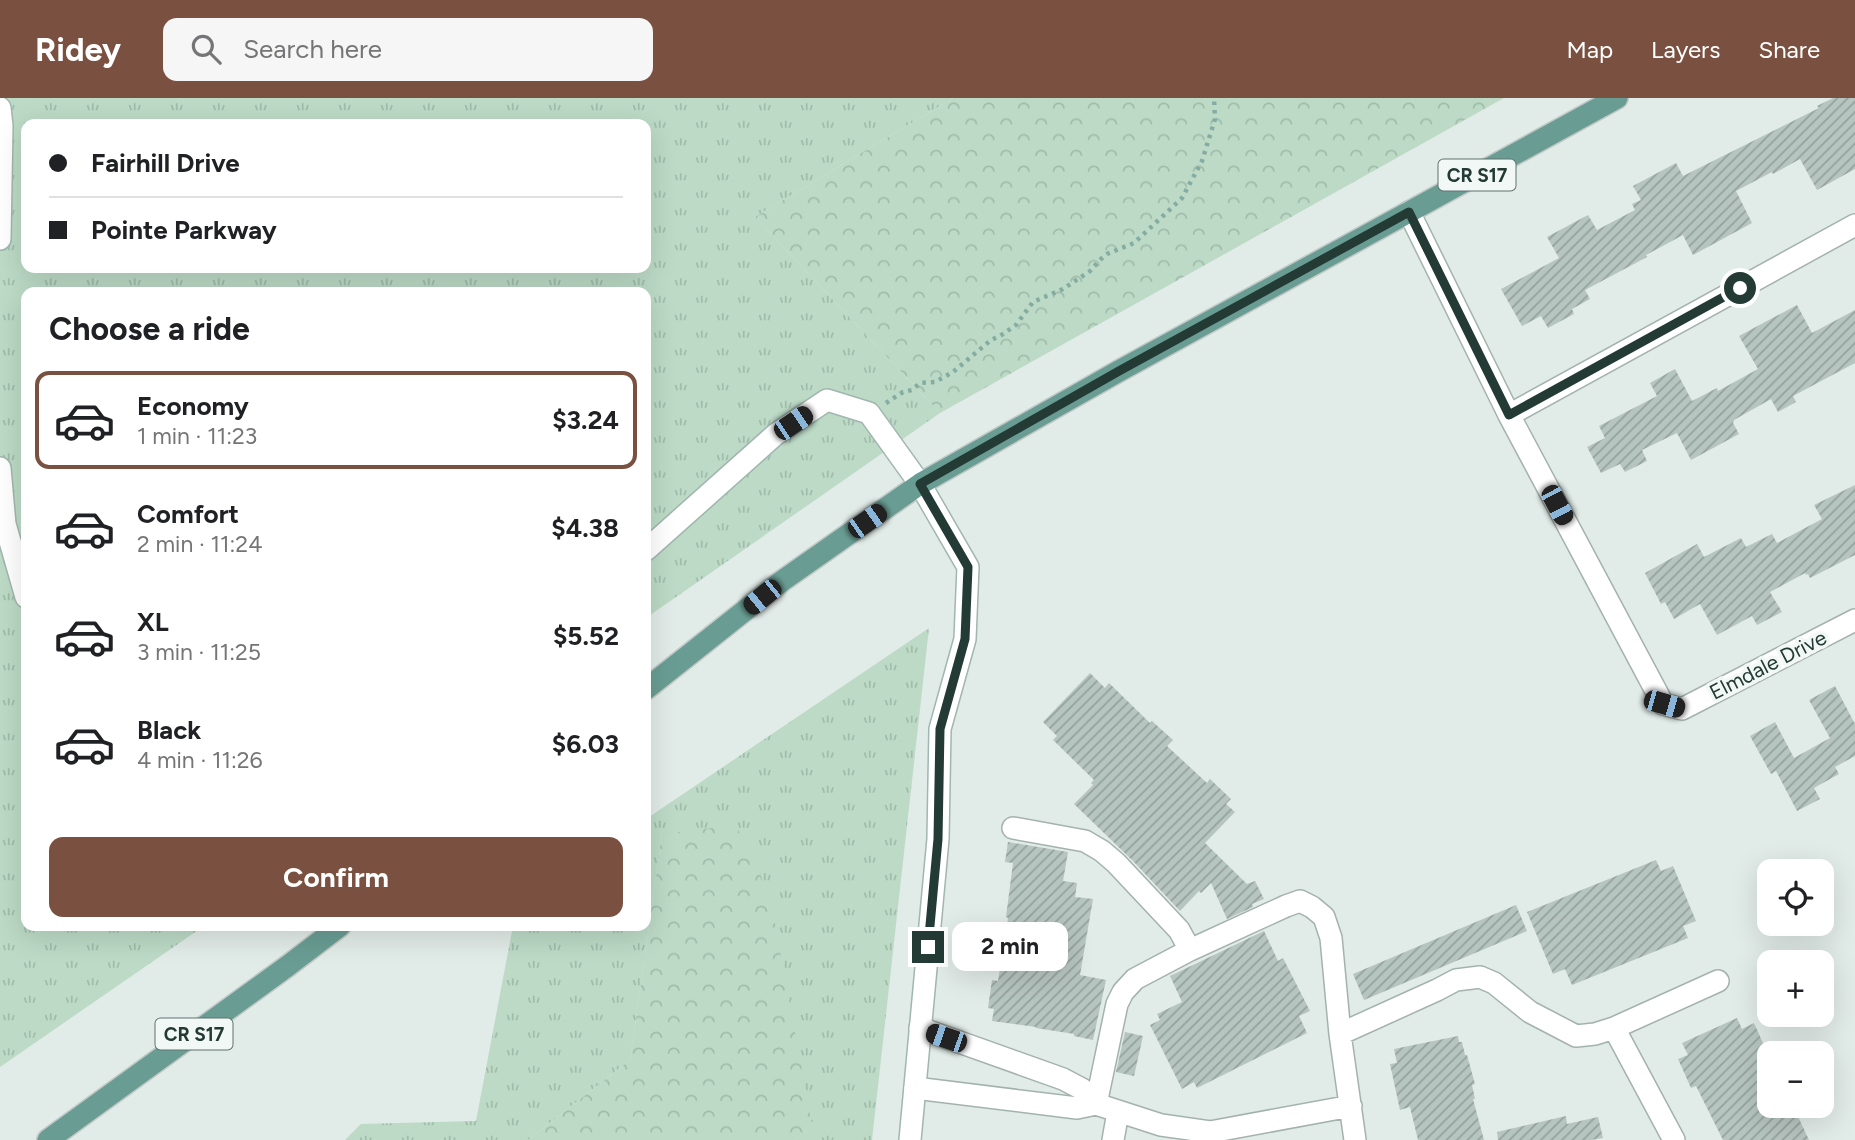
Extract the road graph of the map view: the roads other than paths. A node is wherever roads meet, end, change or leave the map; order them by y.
1 (1617, 98) edge
2 (0, 108) edge
3 (1409, 212) junction
4 (1855, 225) edge
5 (0, 239) edge
6 (1509, 415) junction
7 (0, 468) edge
8 (920, 484) junction
9 (651, 546) edge
10 (21, 580) edge
11 (1855, 621) edge
12 (651, 685) edge
13 (1013, 828) dead end
14 (333, 931) edge
15 (1191, 950) junction
16 (1718, 981) dead end
17 (920, 1028) junction
18 (1615, 1028) junction
19 (1340, 1034) junction
20 (1023, 1065) junction
21 (915, 1088) junction
22 (1019, 1101) junction
23 (1096, 1104) junction
24 (1351, 1106) junction
25 (1118, 1112) junction
26 (1202, 1136) edge
27 (48, 1140) edge
28 (910, 1140) edge
29 (1113, 1140) edge
30 (1355, 1140) edge
31 (1674, 1140) edge

1 - 3 main road, CR S17
2 - 5 street
3 - 6 street
3 - 8 main road, CR S17
4 - 6 street
6 - 11 street, Elmdale Drive
7 - 10 street
8 - 9 street
8 - 12 main road, CR S17
8 - 17 street
13 - 15 street
14 - 27 main road, CR S17
15 - 19 street
15 - 23 street
16 - 18 street
17 - 20 street
17 - 21 street
18 - 19 street
18 - 31 street
19 - 24 street
20 - 22 street
20 - 23 street
21 - 22 street
21 - 28 street
22 - 23 street
23 - 25 street
24 - 26 street
24 - 30 street
25 - 26 street
25 - 29 street

